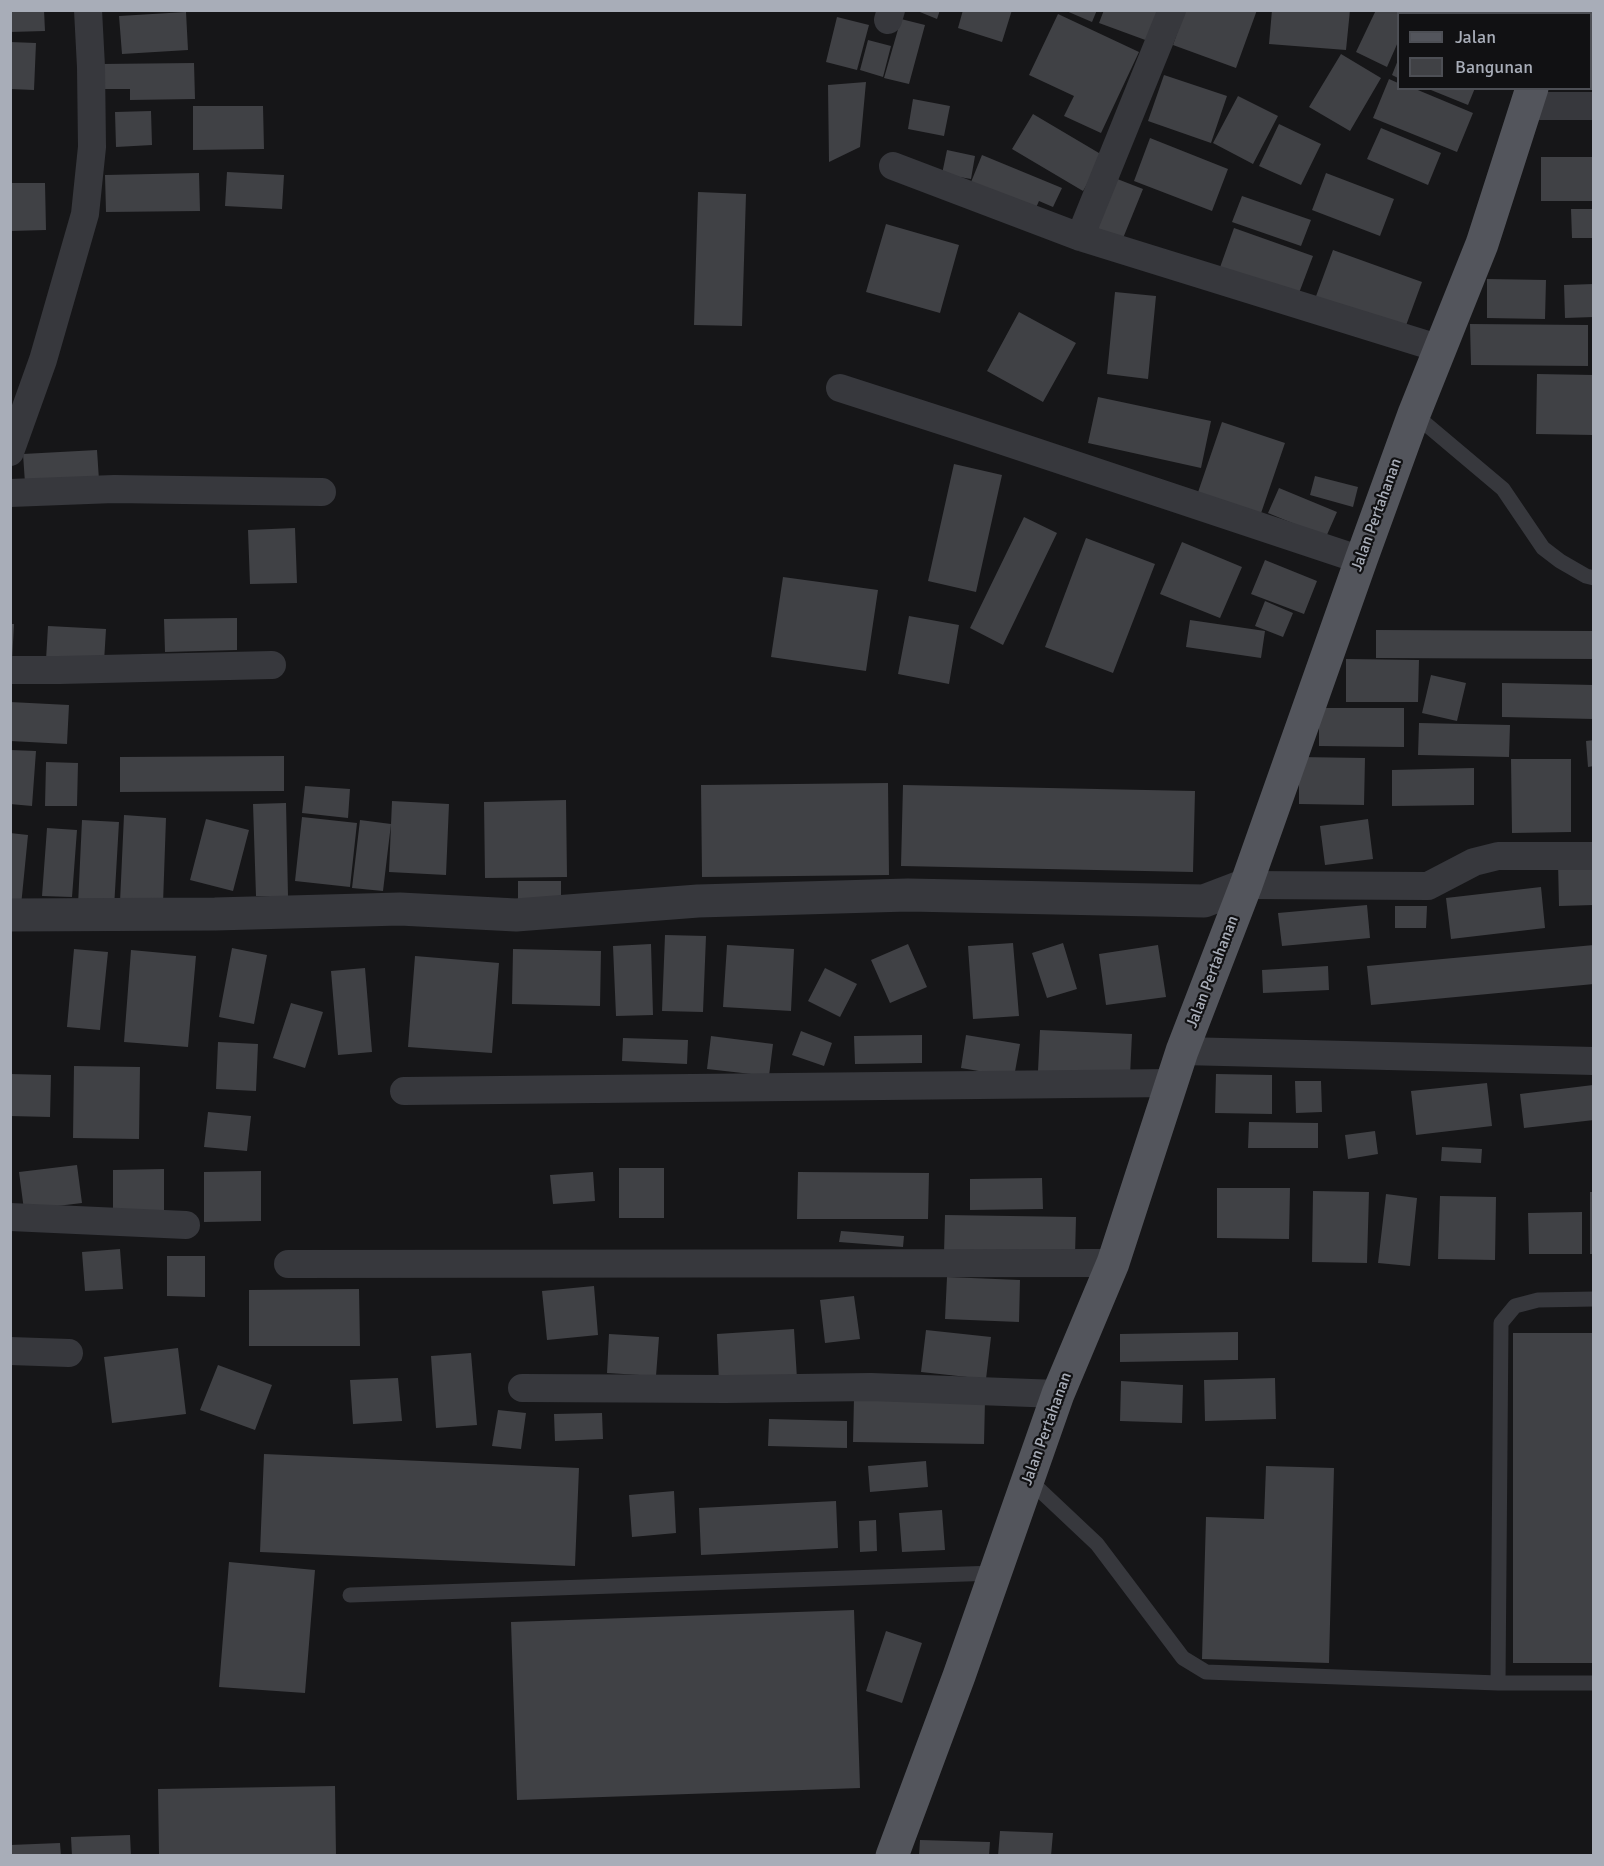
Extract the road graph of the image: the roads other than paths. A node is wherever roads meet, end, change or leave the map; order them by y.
1 (88, 10) edge
2 (1172, 10) edge
3 (1529, 97) edge
4 (1593, 106) edge
5 (893, 166) dead end
6 (1080, 237) junction
7 (1441, 349) junction
8 (840, 388) dead end
9 (1414, 414) junction
10 (10, 452) edge
11 (322, 492) dead end
12 (10, 493) edge
13 (1360, 560) junction
14 (1593, 578) edge
15 (272, 665) dead end
16 (10, 670) edge
17 (1593, 856) edge
18 (1246, 885) junction
19 (10, 915) edge
20 (1182, 1051) junction
21 (1593, 1061) edge
22 (1172, 1083) junction
23 (404, 1091) dead end
24 (10, 1217) edge
25 (186, 1225) dead end
26 (1113, 1263) junction
27 (288, 1264) dead end
28 (1593, 1299) edge
29 (10, 1351) edge
30 (69, 1353) dead end
31 (522, 1388) dead end
32 (1058, 1394) junction
33 (1028, 1479) junction
34 (995, 1573) junction
35 (350, 1595) dead end
36 (1498, 1683) junction
37 (1593, 1683) edge
38 (892, 1856) edge

1 - 10 street
2 - 6 street
3 - 4 street
3 - 7 main road, Jalan Pertahanan
5 - 6 street
6 - 7 street
7 - 9 main road, Jalan Pertahanan
8 - 13 street
9 - 13 main road, Jalan Pertahanan
9 - 14 lane
11 - 12 street
13 - 18 main road, Jalan Pertahanan
15 - 16 street
17 - 18 street
18 - 19 street
18 - 20 main road, Jalan Pertahanan
20 - 21 street
20 - 22 main road, Jalan Pertahanan
22 - 23 street
22 - 26 main road, Jalan Pertahanan
24 - 25 street
26 - 27 street
26 - 32 main road, Jalan Pertahanan
28 - 36 lane
29 - 30 street
31 - 32 street
32 - 33 main road, Jalan Pertahanan
33 - 34 main road, Jalan Pertahanan
33 - 36 lane
34 - 35 lane
34 - 38 main road, Jalan Pertahanan
36 - 37 lane

